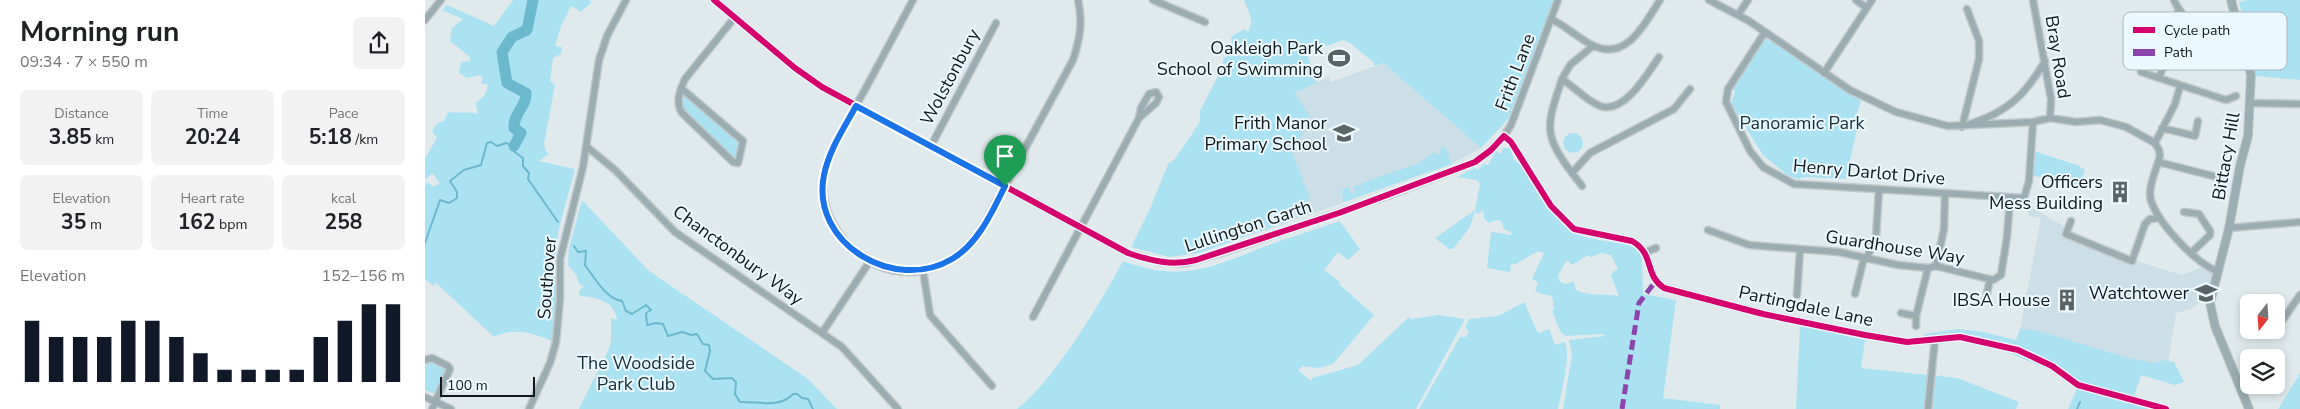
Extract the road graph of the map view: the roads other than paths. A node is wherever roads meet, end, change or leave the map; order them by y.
1 (441, 0) edge
2 (627, 0) edge
3 (715, 0) edge
4 (913, 0) edge
5 (1078, 0) edge
6 (1153, 0) edge
7 (1559, 0) edge
8 (1660, 0) edge
9 (1709, 0) edge
10 (1748, 0) edge
11 (1856, 0) edge
12 (1872, 0) edge
13 (2033, 0) edge
14 (2174, 0) edge
15 (425, 6) edge
16 (1867, 8) junction
17 (432, 10) junction
18 (1967, 10) dead end
19 (2178, 11) edge
20 (1738, 15) junction
21 (735, 17) junction
22 (1551, 19) junction
23 (425, 20) edge
24 (1205, 22) dead end
25 (996, 23) dead end
26 (1765, 32) junction
27 (1593, 46) junction
28 (1659, 57) dead end
29 (2045, 61) junction
30 (2162, 70) edge
31 (2250, 70) edge
32 (1824, 72) junction
33 (2141, 72) dead end
34 (2159, 78) junction
35 (1562, 79) junction
36 (2181, 86) junction
37 (681, 88) junction
38 (1691, 89) dead end
39 (2236, 96) dead end
40 (2250, 102) junction
41 (2300, 104) edge
42 (856, 106) junction
43 (1139, 118) dead end
44 (2050, 118) junction
45 (2198, 121) dead end
46 (2033, 122) junction
47 (1962, 127) junction
48 (2162, 128) junction
49 (1504, 136) junction
50 (2155, 143) junction
51 (586, 146) junction
52 (931, 146) junction
53 (1491, 150) joint
54 (2158, 162) junction
55 (1572, 173) junction
56 (2217, 177) dead end
57 (1005, 186) junction
58 (1582, 186) dead end
59 (1879, 189) junction
60 (1945, 194) junction
61 (2010, 199) junction
62 (2184, 212) dead end
63 (2159, 218) junction
64 (2071, 221) dead end
65 (2300, 222) edge
66 (1080, 227) junction
67 (2229, 228) junction
68 (1708, 230) dead end
69 (1656, 248) dead end
70 (1800, 249) junction
71 (1645, 252) junction
72 (2192, 252) junction
73 (1865, 258) junction
74 (870, 261) junction
75 (1936, 266) junction
76 (1927, 268) junction
77 (923, 270) junction
78 (2217, 271) junction
79 (1990, 279) junction
80 (1855, 294) dead end
81 (1797, 295) dead end
82 (2300, 295) edge
83 (1985, 298) dead end
84 (1901, 313) dead end
85 (1916, 316) junction
86 (1033, 317) dead end
87 (2285, 317) edge
88 (1916, 326) dead end
89 (822, 333) junction
90 (1935, 340) junction
91 (425, 360) edge
92 (992, 386) dead end
93 (425, 397) edge
94 (436, 402) junction
95 (432, 409) edge
96 (451, 409) edge
97 (529, 409) edge
98 (898, 409) edge
99 (1928, 409) edge
100 (2166, 409) edge
101 (2249, 409) edge

1 - 17 street
2 - 51 street
3 - 21 street, Lullington Garth
4 - 42 street
5 - 57 street
6 - 24 street
7 - 22 street, Frith Lane
8 - 27 street
9 - 20 street
10 - 20 street
11 - 16 street
12 - 16 street
13 - 29 street, Bray Road
14 - 19 street
15 - 17 street
16 - 32 street
17 - 23 street
18 - 47 street
20 - 26 street
21 - 37 street
21 - 42 street, Lullington Garth
22 - 27 street
22 - 49 street, Frith Lane
25 - 52 street, Wolstonbury
26 - 32 street
26 - 59 street, Henry Darlot Drive
27 - 35 street
28 - 35 street
29 - 44 street, Bray Road
29 - 47 street
30 - 34 street
31 - 40 main road, Bittacy Hill
32 - 47 street
33 - 34 street
34 - 36 street
35 - 55 street
36 - 39 street
36 - 48 street
37 - 37 street
38 - 55 street
40 - 41 street
40 - 67 main road, Bittacy Hill
42 - 52 street, Lullington Garth
42 - 74 street
43 - 66 street
44 - 46 street
44 - 50 street
45 - 48 street
46 - 47 street
46 - 61 street
48 - 50 street
49 - 53 street, Frith Lane
49 - 71 street
50 - 54 street
51 - 89 street, Chanctonbury Way
51 - 97 street, Southover
52 - 57 street, Lullington Garth
53 - 66 street, Lullington Garth
54 - 56 street
54 - 63 street
55 - 58 street
57 - 66 street, Lullington Garth
57 - 77 street
59 - 60 street, Henry Darlot Drive
59 - 73 street
60 - 61 street, Henry Darlot Drive
60 - 75 street
61 - 79 street
62 - 72 street
63 - 64 street
63 - 72 street
65 - 67 street
66 - 86 street
67 - 78 main road, Bittacy Hill
68 - 70 street, Guardhouse Way
69 - 71 street
70 - 73 street, Guardhouse Way
70 - 81 street
71 - 90 street, Partingdale Lane
72 - 78 street
73 - 76 street, Guardhouse Way
73 - 80 street
74 - 77 street
74 - 89 street
75 - 76 street, Guardhouse Way
75 - 79 street, Guardhouse Way
76 - 85 street
77 - 92 street
78 - 101 main road, Bittacy Hill
79 - 83 street
82 - 87 street
84 - 85 street
85 - 88 street
89 - 98 street, Chanctonbury Way
90 - 99 street
90 - 100 street, Partingdale Lane
91 - 94 street
93 - 94 street
94 - 95 street
94 - 96 street

